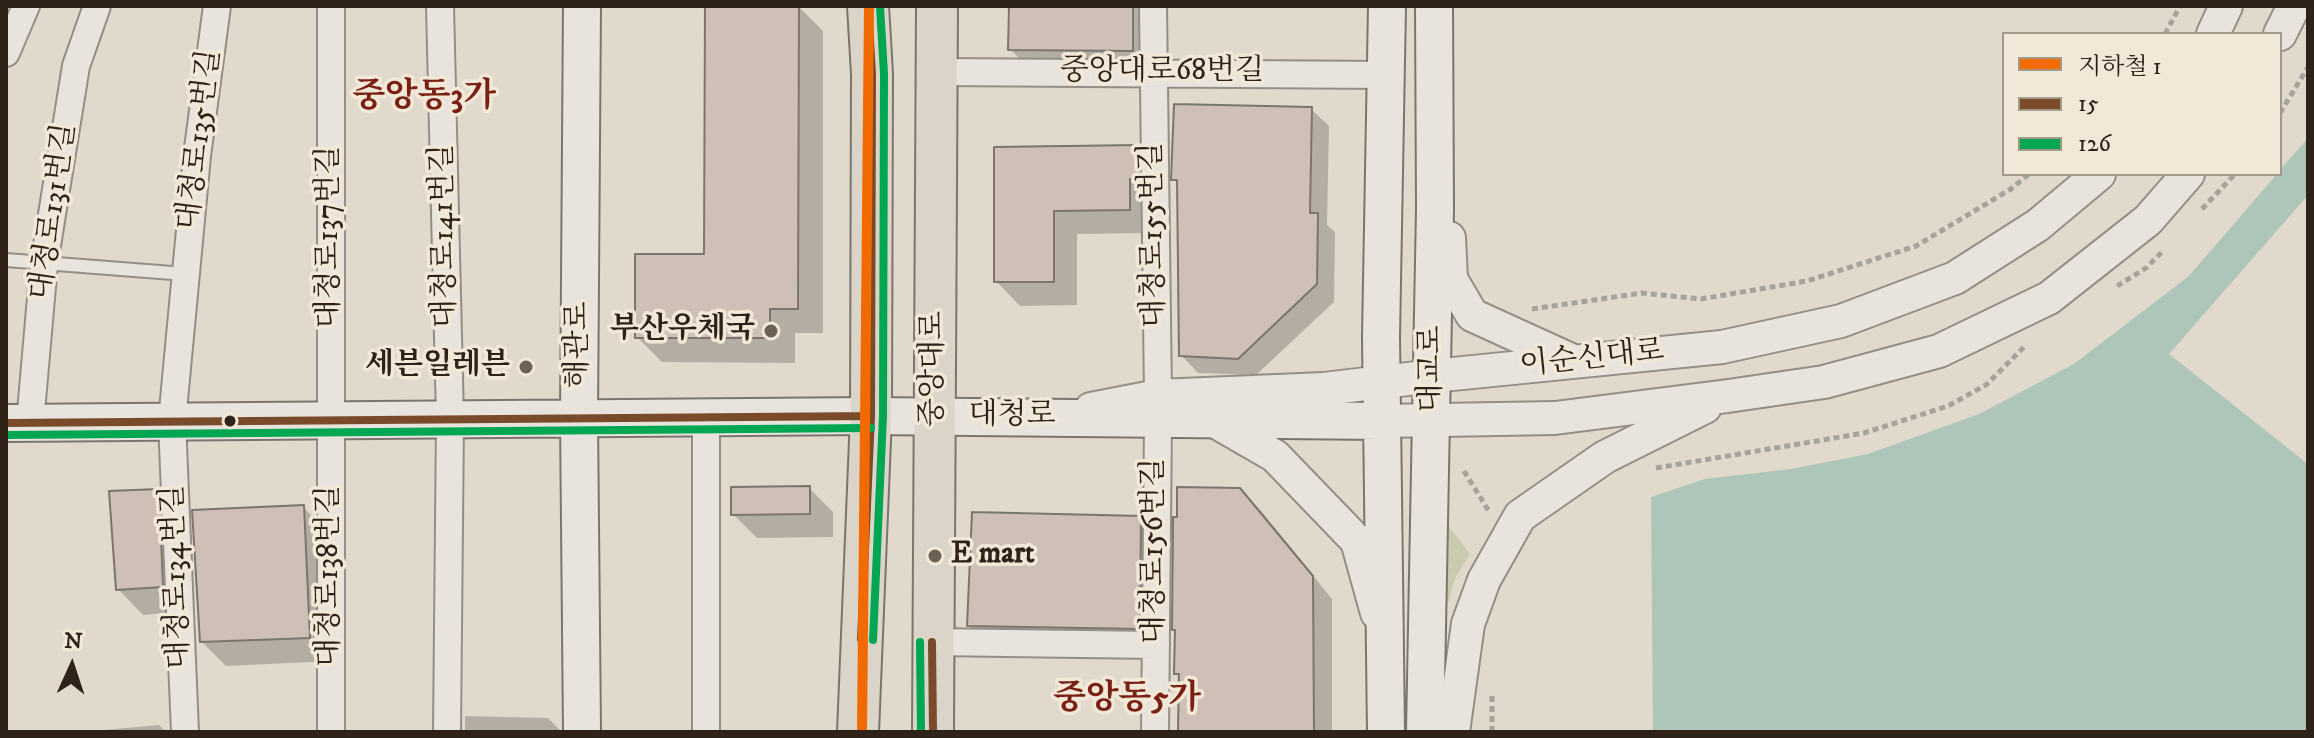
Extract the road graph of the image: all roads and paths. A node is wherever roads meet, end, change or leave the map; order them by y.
1 (26, 6) edge
2 (97, 6) edge
3 (217, 6) edge
4 (331, 6) edge
5 (440, 6) edge
6 (582, 6) edge
7 (868, 6) edge
8 (937, 6) edge
9 (1153, 6) edge
10 (1387, 6) edge
11 (1434, 6) edge
12 (2180, 6) edge
13 (2226, 6) edge
14 (2294, 6) edge
15 (2166, 32) edge
16 (2214, 32) edge
17 (2281, 32) edge
18 (6, 53) edge
19 (2308, 67) edge
20 (937, 72) junction
21 (1153, 74) junction
22 (1387, 75) junction
23 (2282, 110) edge
24 (1436, 126) junction
25 (2027, 176) edge
26 (2097, 176) edge
27 (2186, 176) edge
28 (6, 260) edge
29 (44, 264) junction
30 (185, 274) junction
31 (1517, 311) dead end
32 (1576, 362) junction
33 (1433, 376) junction
34 (1381, 382) junction
35 (1728, 396) junction
36 (1158, 407) junction
37 (871, 416) junction
38 (935, 416) junction
39 (706, 417) junction
40 (579, 418) junction
41 (1209, 418) junction
42 (450, 419) junction
43 (331, 420) junction
44 (172, 421) junction
45 (1382, 421) junction
46 (1433, 421) junction
47 (18, 423) edge
48 (1464, 473) dead end
49 (1492, 518) dead end
50 (932, 642) junction
51 (1156, 645) junction
52 (1384, 650) junction
53 (185, 732) edge
54 (331, 732) edge
55 (447, 732) edge
56 (582, 732) edge
57 (706, 732) edge
58 (858, 732) edge
59 (933, 732) edge
60 (1155, 732) edge
61 (1386, 732) edge
62 (1425, 732) edge
63 (1453, 732) edge

1 - 18 street
2 - 29 street, 대청로131번길
3 - 30 street, 대청로135번길
4 - 43 street, 대청로137번길
5 - 42 street, 대청로141번길
6 - 40 main road, 해관로
7 - 37 main road
8 - 20 main road, 중앙대로
9 - 21 street, 대청로155번길
10 - 22 main road, 대교로
11 - 24 main road, 대교로
12 - 15 path
13 - 16 street
14 - 17 street
19 - 23 path
20 - 21 street, 중앙대로68번길
20 - 38 main road, 중앙대로
21 - 22 street, 중앙대로68번길
21 - 36 street, 대청로155번길
22 - 34 main road, 대교로
24 - 32 street
24 - 33 main road, 대교로
25 - 31 path
26 - 32 street, 이순신대로
27 - 35 street, 이순신대로
28 - 29 lane, 대청로135번길
29 - 30 lane, 대청로135번길
29 - 47 street, 대청로131번길
30 - 44 street, 대청로135번길
32 - 33 street, 이순신대로
33 - 34 street, 이순신대로
33 - 46 main road, 대교로
34 - 36 street, 이순신대로
34 - 45 main road, 대교로
35 - 46 street, 이순신대로
35 - 63 street
36 - 38 main road, 대청로
36 - 41 main road, 대청로
36 - 51 street, 대청로156번길
37 - 38 main road, 대청로
37 - 39 main road, 대청로
37 - 58 main road
38 - 50 main road, 중앙대로
39 - 40 main road, 대청로
39 - 57 street
40 - 42 main road, 대청로
40 - 56 main road, 해관로
41 - 45 main road, 대청로
41 - 52 street
42 - 43 main road, 대청로
42 - 55 street
43 - 44 main road, 대청로
43 - 54 street, 대청로138번길
44 - 47 main road, 대청로
44 - 53 street, 대청로134번길
45 - 46 street, 이순신대로
45 - 52 main road, 대교로
46 - 62 main road, 대교로
48 - 49 path
50 - 51 street
50 - 59 main road, 중앙대로
51 - 60 street, 대청로156번길
52 - 61 main road, 대교로

